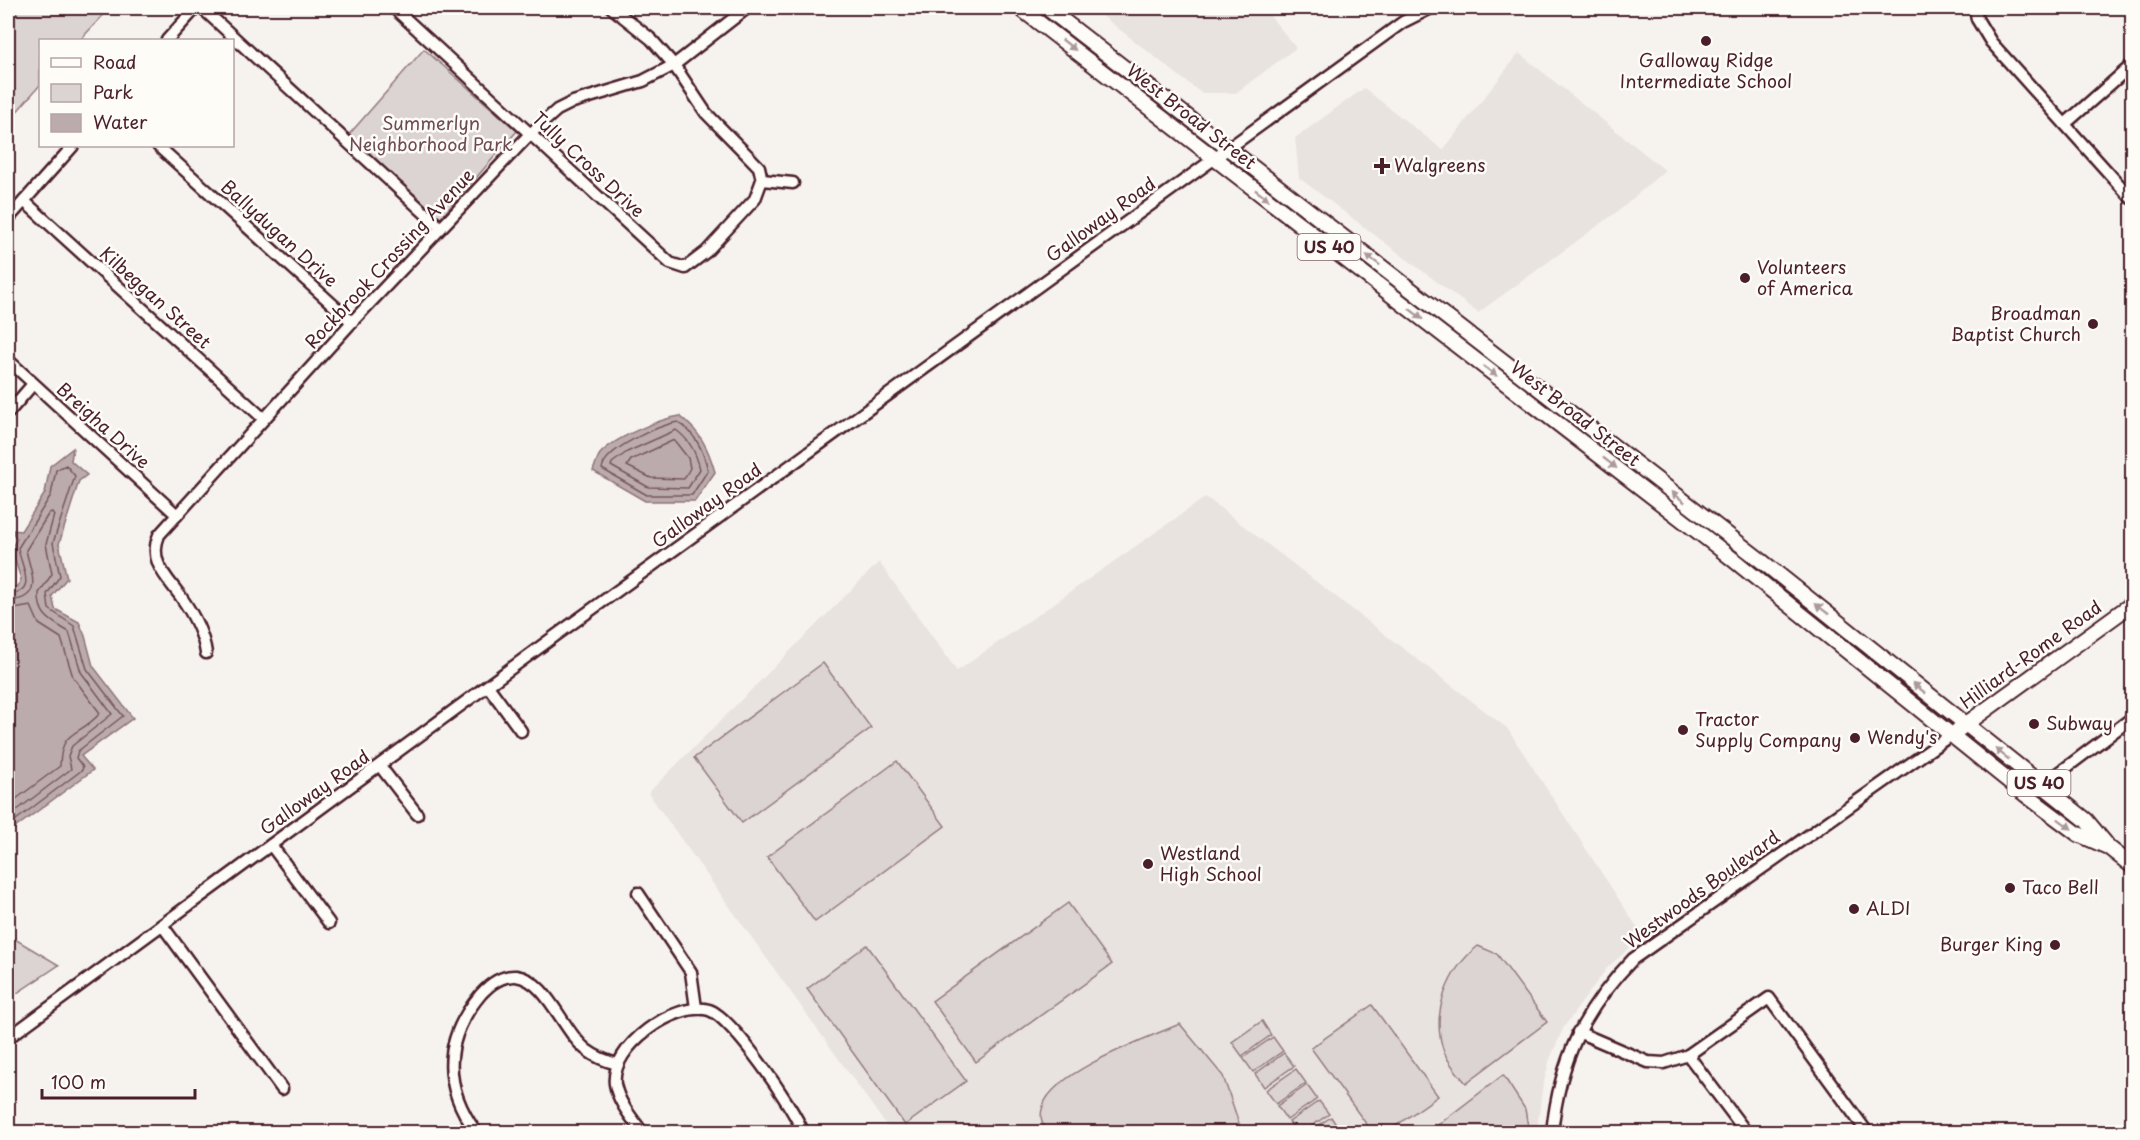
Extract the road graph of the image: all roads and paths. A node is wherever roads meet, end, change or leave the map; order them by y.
1 (11, 8) edge
2 (196, 8) edge
3 (201, 8) edge
4 (394, 8) edge
5 (612, 8) edge
6 (747, 8) edge
7 (1020, 8) edge
8 (1047, 8) edge
9 (1431, 8) edge
10 (1975, 8) edge
11 (8, 12) edge
12 (167, 39) edge
13 (674, 65) junction
14 (2133, 65) edge
15 (2065, 124) junction
16 (530, 134) junction
17 (72, 147) edge
18 (159, 147) edge
19 (1229, 150) junction
20 (1215, 159) junction
21 (762, 180) junction
22 (793, 183) dead end
23 (2133, 199) edge
24 (24, 201) junction
25 (8, 219) edge
26 (441, 228) junction
27 (352, 322) junction
28 (8, 360) edge
29 (33, 384) junction
30 (8, 413) edge
31 (264, 420) junction
32 (177, 515) junction
33 (2133, 604) edge
34 (206, 653) dead end
35 (488, 686) junction
36 (2133, 718) edge
37 (1964, 725) junction
38 (521, 730) dead end
39 (1951, 735) junction
40 (380, 766) junction
41 (2043, 785) junction
42 (417, 814) dead end
43 (271, 845) junction
44 (2108, 847) junction
45 (2133, 866) edge
46 (639, 893) dead end
47 (329, 923) dead end
48 (162, 925) junction
49 (696, 1008) junction
50 (1578, 1032) junction
51 (8, 1038) edge
52 (1688, 1055) junction
53 (617, 1064) junction
54 (282, 1089) dead end
55 (476, 1132) edge
56 (642, 1132) edge
57 (803, 1132) edge
58 (1552, 1132) edge
59 (1746, 1132) edge
60 (1867, 1132) edge

1 - 11 street
2 - 12 street
3 - 26 street
4 - 16 street, Tully Cross Drive
5 - 13 street
6 - 13 street, Rockbrook Crossing Avenue
7 -> 20 main road, West Broad Street / US 40
8 - 19 main road, West Broad Street / US 40
9 - 19 street, Galloway Road
10 - 15 street
13 - 16 street, Rockbrook Crossing Avenue
13 - 21 street
14 - 15 street
15 - 23 street
16 - 21 street, Tully Cross Drive
16 - 26 street, Rockbrook Crossing Avenue
17 - 24 street
18 - 27 street, Ballydugan Drive
19 - 20 street, Galloway Road
37 -> 19 main road, West Broad Street / US 40
20 - 35 street, Galloway Road
20 -> 39 main road, West Broad Street / US 40
21 - 22 street
24 - 25 street
24 - 31 street, Kilbeggan Street
26 - 27 street, Rockbrook Crossing Avenue
27 - 31 street, Rockbrook Crossing Avenue
28 - 29 street, Breigha Drive
29 - 30 street
29 - 32 street, Breigha Drive
31 - 32 street, Rockbrook Crossing Avenue
32 - 34 street, Rockbrook Crossing Avenue
33 - 37 main road, Hilliard-Rome Road
35 - 38 street
35 - 40 street, Galloway Road
36 - 41 street
37 - 39 main road, Hilliard-Rome Road
41 -> 37 main road, West Broad Street / US 40
39 -> 44 main road, West Broad Street / US 40
39 - 50 street, Westwoods Boulevard
40 - 42 street
40 - 43 street, Galloway Road
41 - 44 main road, West Broad Street / US 40
43 - 47 street
43 - 48 street, Galloway Road
44 - 45 main road, West Broad Street / US 40
46 - 49 street
48 - 51 street, Galloway Road
48 - 54 street
49 - 53 street
49 - 57 street
50 - 52 street
50 - 58 street, Westwoods Boulevard
52 - 59 street
52 - 60 street
53 - 55 street
53 - 56 street

